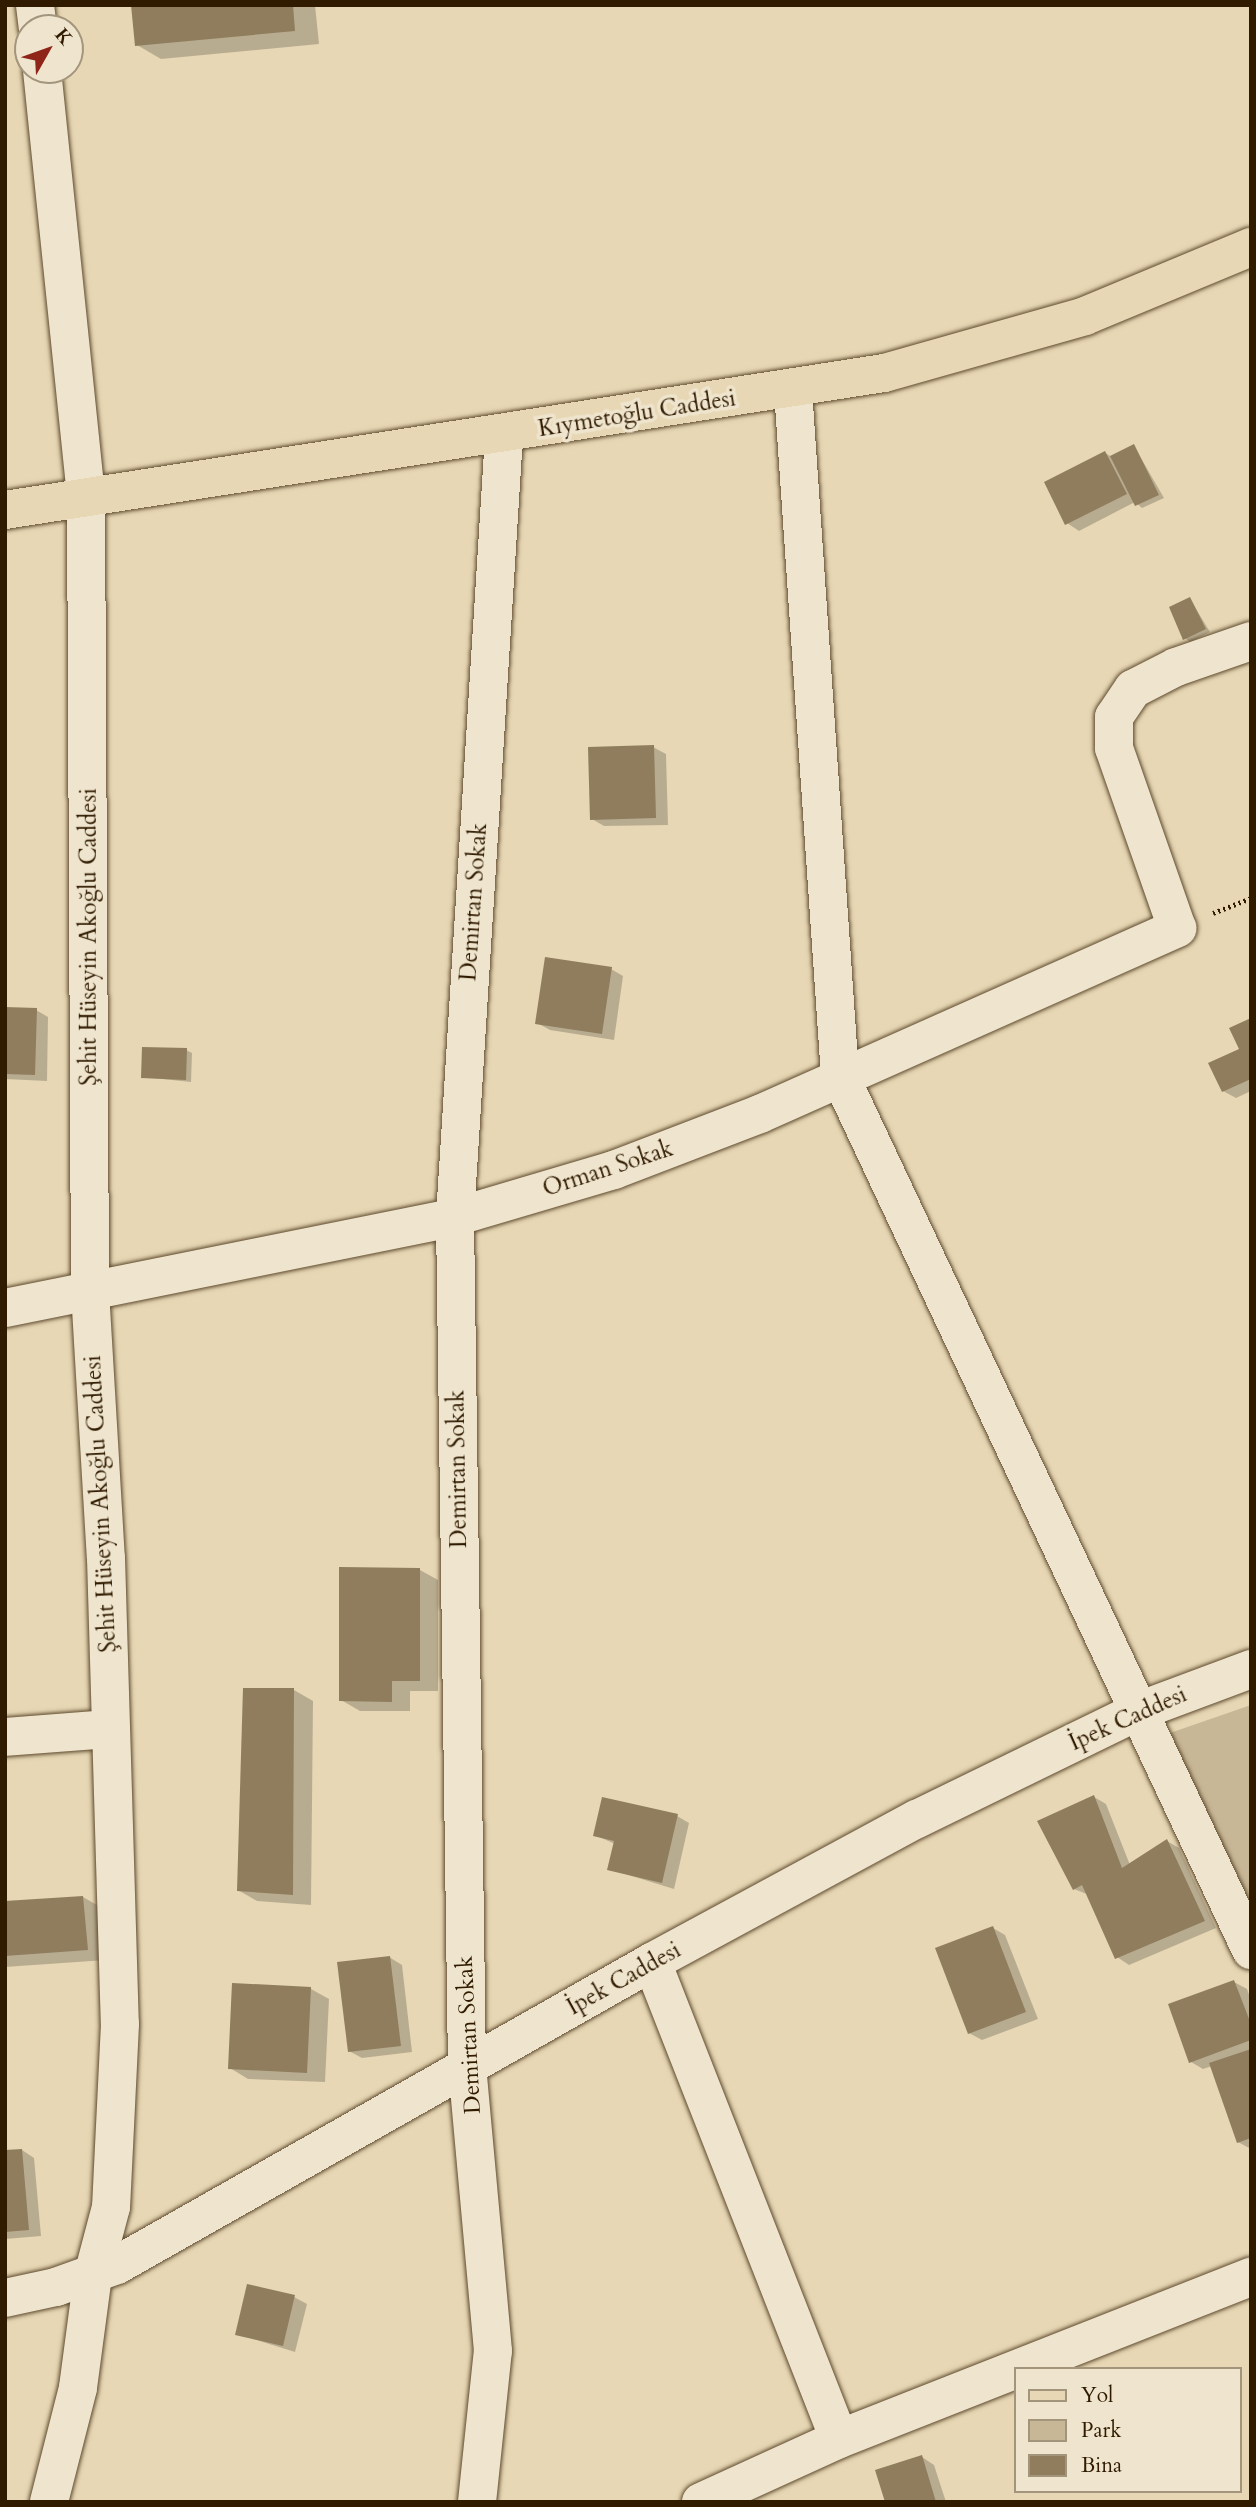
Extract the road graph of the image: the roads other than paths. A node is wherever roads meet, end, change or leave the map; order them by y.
1 (43, 84) edge
2 (1248, 257) edge
3 (793, 390) junction
4 (504, 435) junction
5 (86, 499) junction
6 (5, 510) edge
7 (1251, 641) edge
8 (840, 1076) junction
9 (454, 1217) junction
10 (90, 1291) junction
11 (5, 1308) edge
12 (1251, 1669) edge
13 (1136, 1712) junction
14 (110, 1729) junction
15 (5, 1737) edge
16 (1251, 1950) edge
17 (652, 1962) junction
18 (467, 2067) junction
19 (93, 2275) junction
20 (1251, 2277) edge
21 (5, 2298) edge
22 (1022, 2367) edge
23 (1014, 2370) edge
24 (839, 2439) junction
25 (49, 2502) edge
26 (477, 2502) edge
27 (701, 2502) edge

1 - 5 street, Şehit Hüseyin Akoğlu Caddesi
2 - 3 main road, Kıymetoğlu Caddesi
3 - 4 main road, Kıymetoğlu Caddesi
3 - 8 street
4 - 5 main road, Kıymetoğlu Caddesi
4 - 9 street, Demirtan Sokak
5 - 6 main road, Kıymetoğlu Caddesi
5 - 10 street, Şehit Hüseyin Akoğlu Caddesi
7 - 8 street, Orman Sokak
8 - 9 street, Orman Sokak
8 - 13 street
9 - 10 street, Orman Sokak
9 - 18 street, Demirtan Sokak
10 - 11 street, Orman Sokak
10 - 14 street, Şehit Hüseyin Akoğlu Caddesi
12 - 13 street, İpek Caddesi
13 - 16 street
13 - 17 street, İpek Caddesi
14 - 15 street
14 - 19 street, Şehit Hüseyin Akoğlu Caddesi
17 - 18 street, İpek Caddesi
17 - 24 street
18 - 19 street, İpek Caddesi
18 - 26 street, Demirtan Sokak
19 - 21 street, İpek Caddesi
19 - 25 street, Şehit Hüseyin Akoğlu Caddesi
20 - 22 street
23 - 24 street
24 - 27 street

